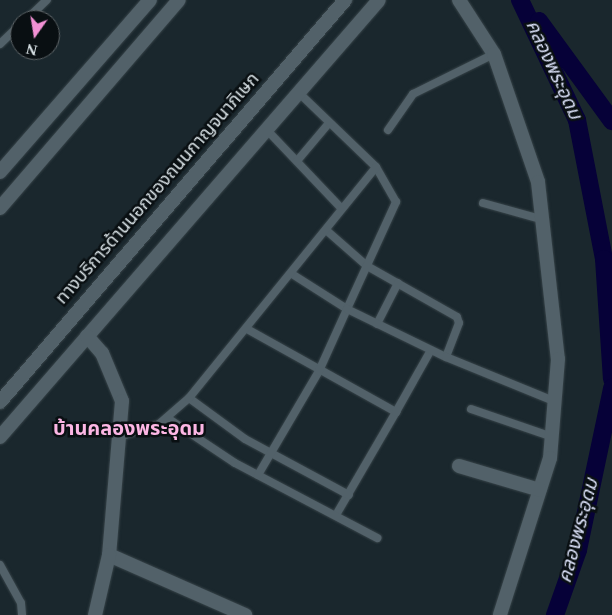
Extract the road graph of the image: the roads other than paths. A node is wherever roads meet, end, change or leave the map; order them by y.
1 (47, 0) edge
2 (150, 0) edge
3 (179, 0) edge
4 (345, 0) edge
5 (380, 0) edge
6 (459, 0) edge
7 (36, 10) edge
8 (10, 35) edge
9 (0, 44) edge
10 (494, 54) junction
11 (298, 92) junction
12 (329, 123) junction
13 (266, 128) junction
14 (388, 130) dead end
15 (297, 162) junction
16 (376, 167) junction
17 (0, 172) edge
18 (483, 203) dead end
19 (1, 207) edge
20 (340, 207) junction
21 (544, 220) junction
22 (326, 230) junction
23 (367, 266) junction
24 (292, 274) junction
25 (398, 283) junction
26 (347, 309) junction
27 (377, 324) junction
28 (247, 329) junction
29 (87, 336) junction
30 (431, 350) junction
31 (446, 357) junction
32 (318, 371) junction
33 (189, 398) junction
34 (0, 402) edge
35 (556, 402) junction
36 (471, 409) dead end
37 (396, 412) junction
38 (169, 419) junction
39 (122, 436) junction
40 (0, 437) edge
41 (552, 437) junction
42 (271, 453) junction
43 (459, 466) dead end
44 (258, 475) junction
45 (540, 490) junction
46 (349, 495) junction
47 (336, 515) junction
48 (377, 538) dead end
49 (109, 555) junction
50 (0, 565) edge
51 (22, 615) edge
52 (95, 615) edge
53 (245, 615) edge
54 (500, 615) edge

1 - 7 lane
2 - 17 street
3 - 19 street
4 - 34 street, ทางบริการด้านนอกของถนนกาญจนาภิเษก
5 - 11 street
6 - 10 street
8 - 9 lane
10 - 14 lane
10 - 21 street
11 - 12 lane
11 - 13 street
12 - 15 lane
12 - 16 lane
13 - 15 lane
13 - 29 street
15 - 20 lane
16 - 20 lane
16 - 23 lane
18 - 21 lane
20 - 22 lane
21 - 35 street
22 - 23 lane
22 - 24 lane
23 - 25 lane
23 - 26 lane
24 - 26 lane
24 - 28 lane
25 - 27 lane
25 - 31 lane
26 - 27 lane
26 - 32 lane
27 - 30 lane
28 - 32 lane
28 - 33 lane
29 - 39 street
29 - 40 street
30 - 31 lane
30 - 37 lane
31 - 35 lane
32 - 37 lane
32 - 42 lane
33 - 38 lane
33 - 42 lane
35 - 41 street
36 - 41 lane
37 - 46 lane
38 - 39 lane
38 - 44 lane
39 - 49 street
41 - 45 street
42 - 44 lane
42 - 46 lane
43 - 45 street
44 - 47 lane
45 - 54 street
46 - 47 lane
47 - 48 lane
49 - 52 street
49 - 53 street
50 - 51 lane

